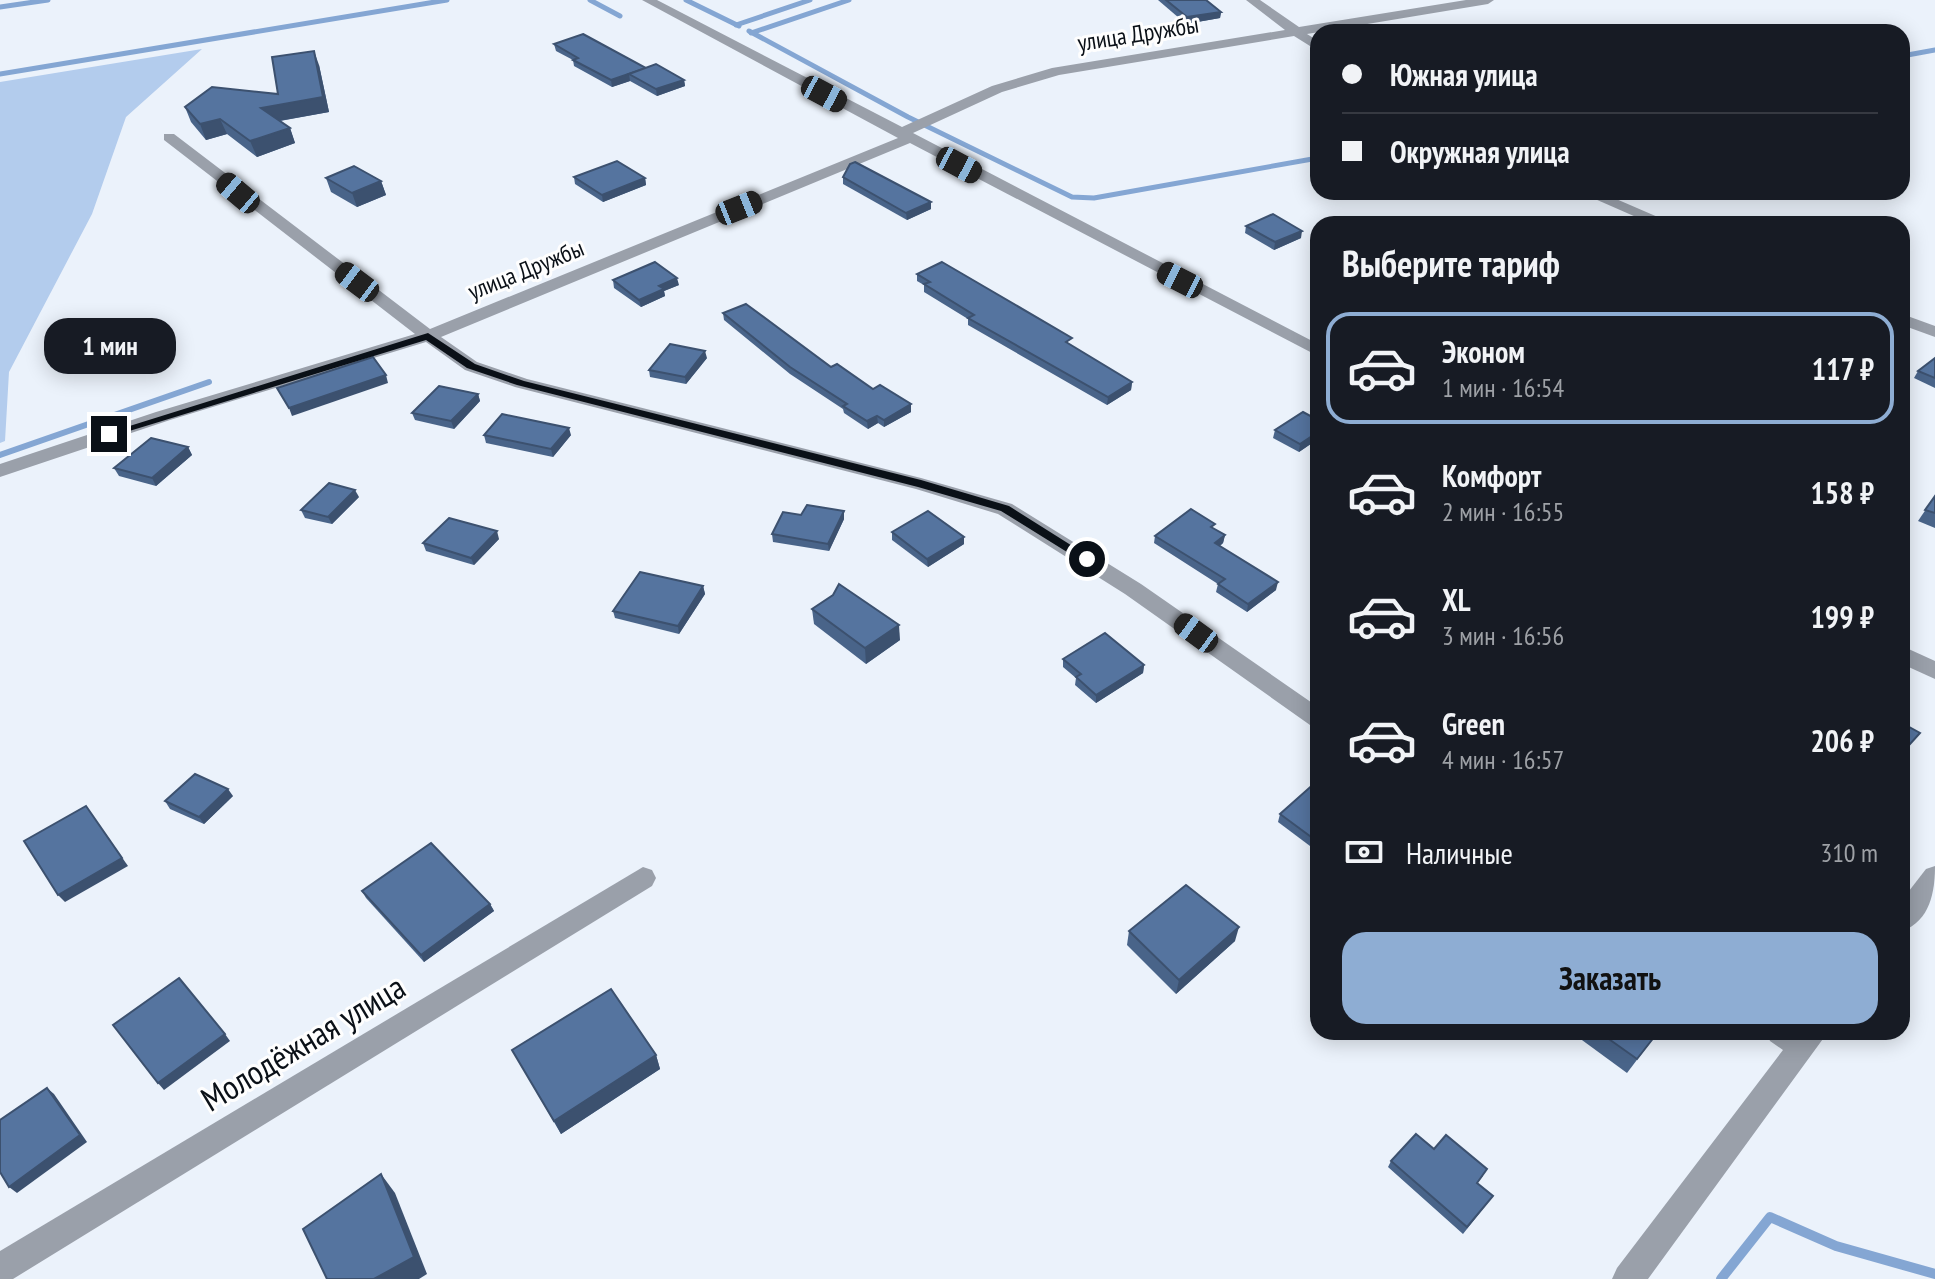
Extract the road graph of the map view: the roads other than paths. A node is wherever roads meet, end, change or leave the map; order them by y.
1 (648, 0) edge
2 (1252, 0) edge
3 (1488, 0) edge
4 (1346, 24) edge
5 (1310, 30) edge
6 (1298, 32) junction
7 (1310, 41) edge
8 (904, 136) junction
9 (169, 137) dead end
10 (1607, 200) edge
11 (1646, 216) edge
12 (1910, 322) edge
13 (1935, 332) edge
14 (428, 336) junction
15 (1310, 347) edge
16 (0, 471) edge
17 (1910, 658) edge
18 (1935, 671) edge
19 (1310, 713) edge
20 (1935, 877) edge
21 (643, 878) dead end
22 (1910, 910) edge
23 (1797, 1040) edge
24 (0, 1269) edge
25 (1628, 1279) edge

1 - 8 street
2 - 6 street
3 - 4 street, улица Дружбы
5 - 6 street, улица Дружбы
6 - 7 street
6 - 8 street, улица Дружбы
8 - 14 street, улица Дружбы
8 - 15 street
9 - 14 street
10 - 11 street
12 - 13 street
14 - 16 street, улица Дружбы
14 - 19 street
17 - 18 street
20 - 22 street
21 - 24 street, Молодёжная улица
23 - 25 street

